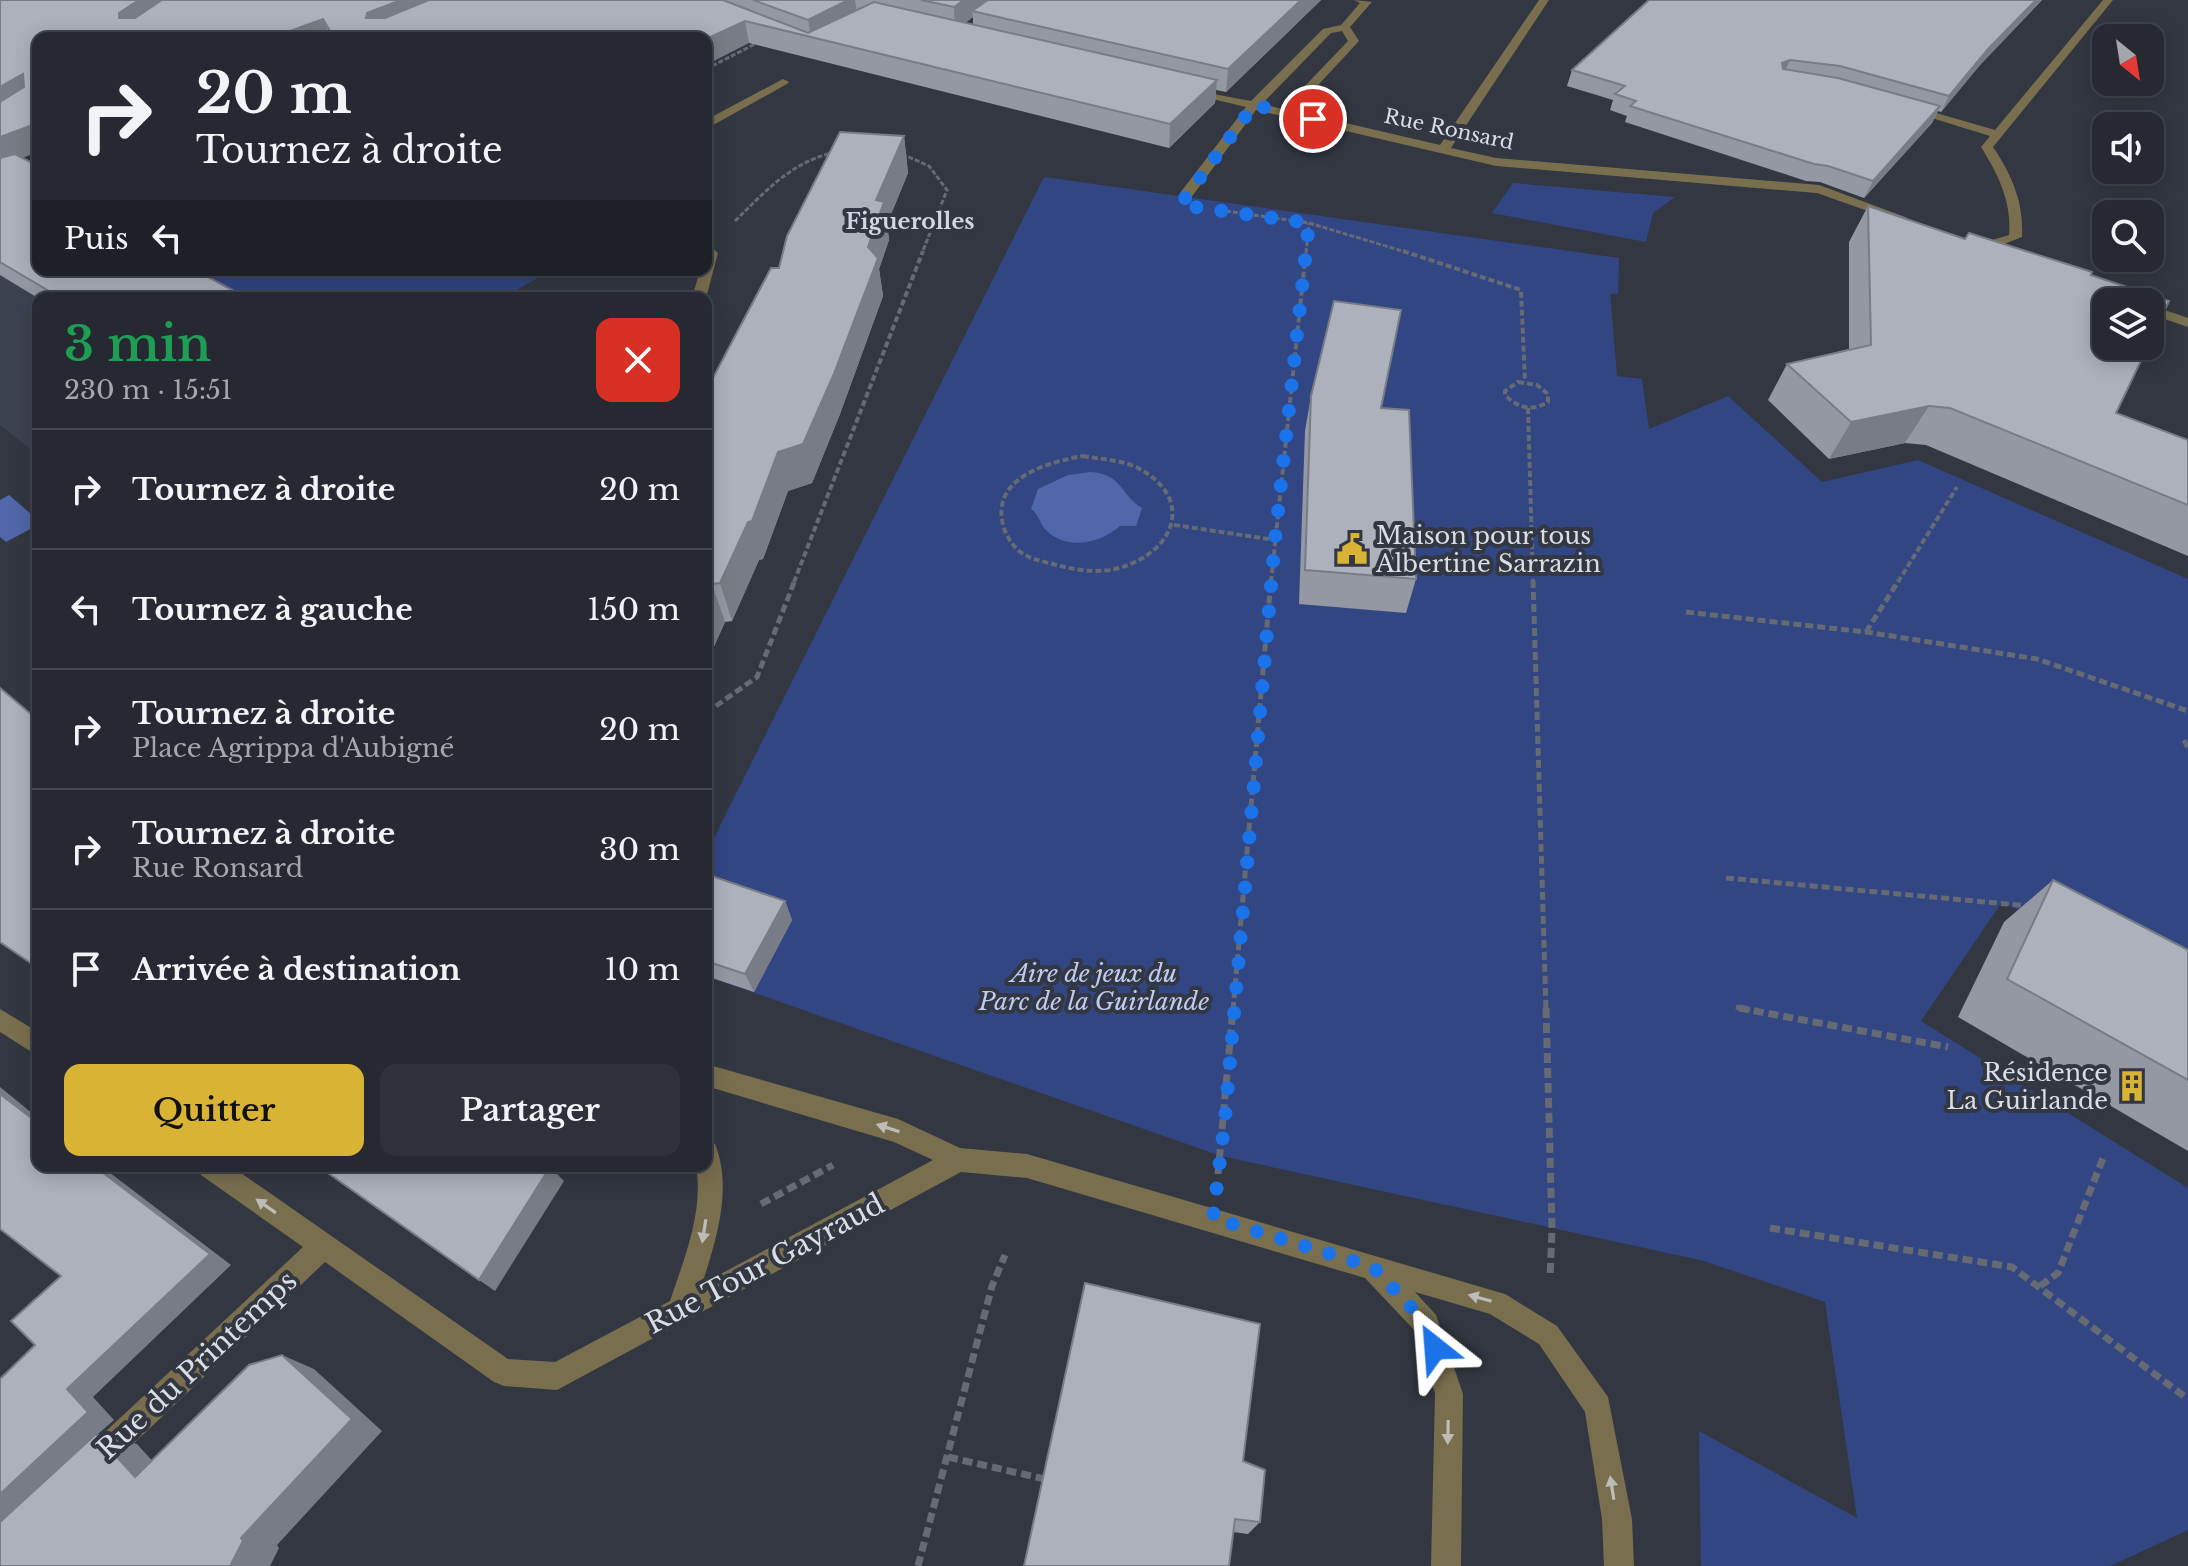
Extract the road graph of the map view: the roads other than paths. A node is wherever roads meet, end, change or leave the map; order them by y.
1 (1359, 0) edge
2 (1544, 0) edge
3 (2108, 0) edge
4 (1345, 27) junction
5 (783, 82) dead end
6 (1181, 88) edge
7 (1254, 105) junction
8 (1904, 108) edge
9 (1286, 113) junction
10 (712, 122) edge
11 (1995, 134) junction
12 (1443, 150) junction
13 (1185, 196) road end
14 (1909, 221) edge
15 (1969, 242) edge
16 (1984, 247) junction
17 (1999, 253) edge
18 (2164, 314) edge
19 (2188, 323) edge
20 (0, 1019) edge
21 (32, 1041) edge
22 (712, 1077) edge
23 (959, 1160) junction
24 (218, 1172) edge
25 (709, 1172) edge
26 (323, 1246) junction
27 (1373, 1267) junction
28 (681, 1308) junction
29 (79, 1476) edge
30 (1446, 1566) edge
31 (1619, 1566) edge

1 - 4 street
2 - 12 street
3 - 11 street
4 - 7 street
4 - 9 street
5 - 10 street
6 - 7 street, Rue Ronsard
7 - 9 street, Rue Ronsard
7 - 13 street
8 - 11 street
9 - 12 street, Rue Ronsard
11 - 16 street
12 - 14 street, Rue Ronsard
15 - 16 street
16 - 17 street
18 - 19 street
20 - 21 street
23 -> 22 street
23 - 27 street
23 - 28 street, Rue Tour Gayraud
26 -> 24 street, Rue Tour Gayraud
25 -> 28 street
26 - 28 street, Rue Tour Gayraud
26 - 29 street, Rue du Printemps
27 -> 30 street
31 -> 27 street

